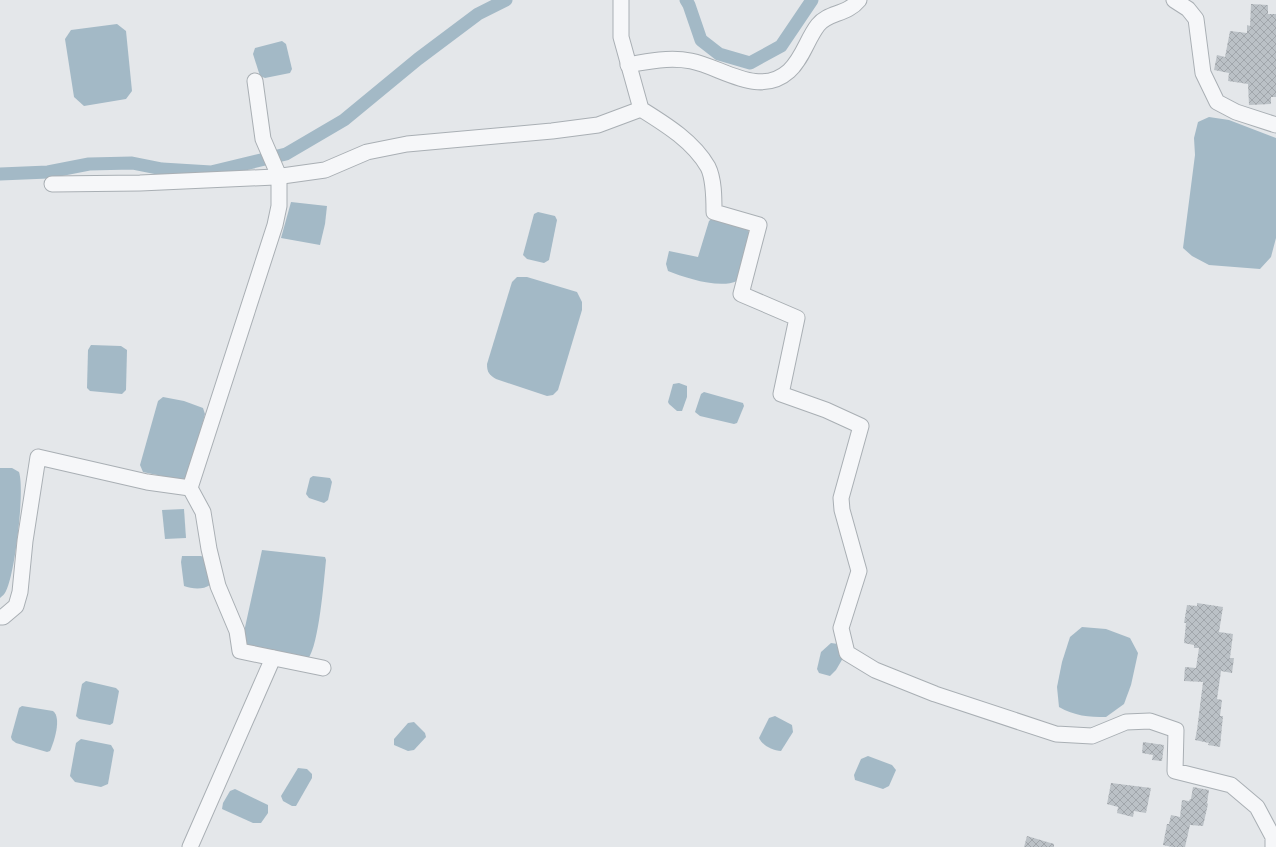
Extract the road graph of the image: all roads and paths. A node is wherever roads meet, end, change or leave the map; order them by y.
1 (621, 0) edge
2 (859, 0) edge
3 (1174, 0) edge
4 (628, 65) junction
5 (254, 81) dead end
6 (641, 108) junction
7 (1276, 125) edge
8 (278, 172) junction
9 (52, 184) dead end
10 (190, 488) junction
11 (0, 616) edge
12 (273, 658) junction
13 (323, 668) dead end
14 (190, 847) edge
15 (1273, 847) edge

1 - 4 street
2 - 4 street
3 - 7 street
4 - 6 street
5 - 8 street
6 - 8 street
6 - 15 street
8 - 9 street
8 - 10 street
10 - 11 street
10 - 12 street
12 - 13 street
12 - 14 street

